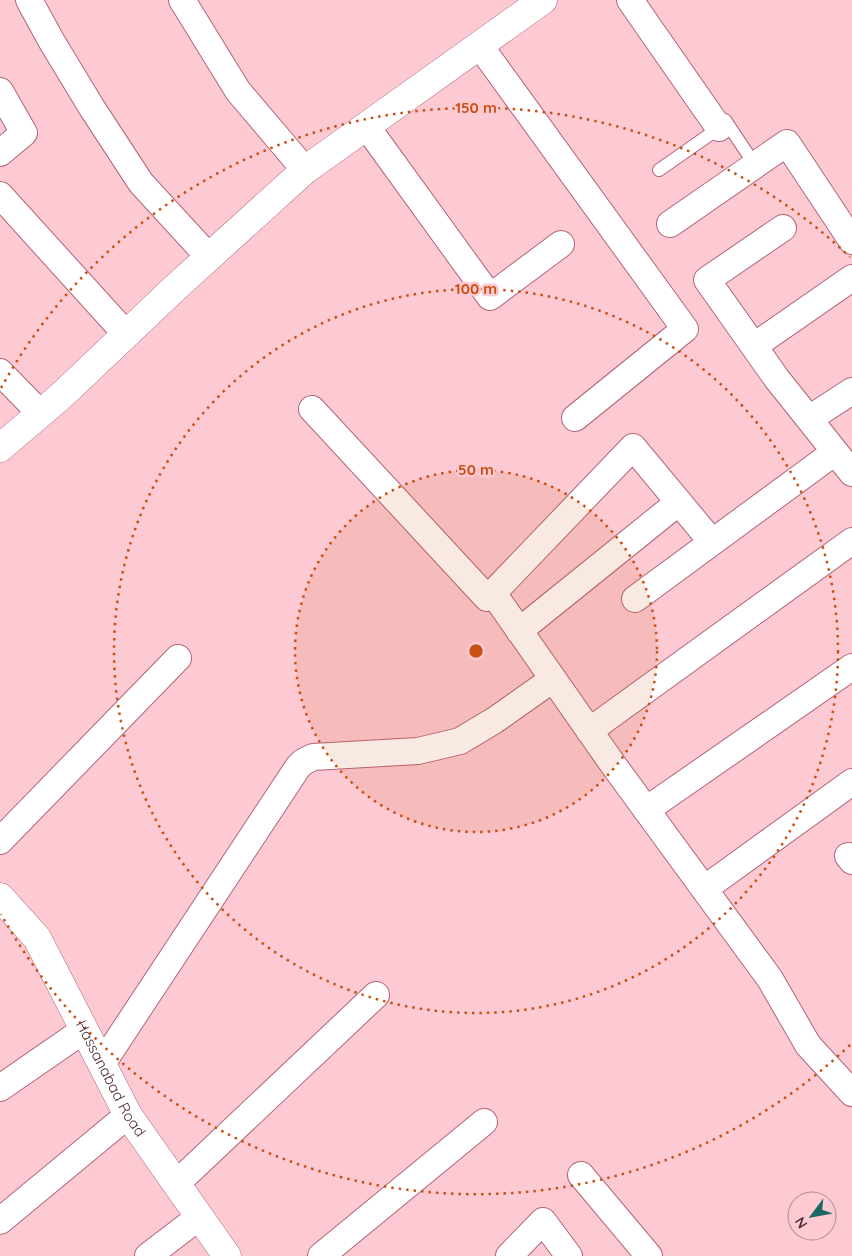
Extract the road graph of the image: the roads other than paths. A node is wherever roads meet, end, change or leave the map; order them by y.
1 (29, 0) edge
2 (543, 0) edge
3 (630, 0) edge
4 (188, 2) edge
5 (480, 46) junction
6 (0, 91) edge
7 (366, 127) junction
8 (719, 128) junction
9 (0, 152) edge
10 (756, 165) junction
11 (305, 170) junction
12 (659, 170) dead end
13 (0, 195) edge
14 (670, 224) dead end
15 (783, 228) dead end
16 (852, 240) edge
17 (561, 244) dead end
18 (209, 257) junction
19 (852, 278) edge
20 (126, 334) junction
21 (754, 346) junction
22 (0, 372) edge
23 (852, 391) edge
24 (312, 409) dead end
25 (40, 413) junction
26 (575, 418) dead end
27 (809, 419) junction
28 (0, 448) edge
29 (835, 452) junction
30 (852, 473) edge
31 (678, 502) junction
32 (852, 541) edge
33 (712, 542) junction
34 (492, 593) junction
35 (635, 599) dead end
36 (519, 631) junction
37 (178, 658) dead end
38 (852, 667) edge
39 (553, 679) junction
40 (589, 731) junction
41 (852, 782) edge
42 (646, 810) junction
43 (0, 841) edge
44 (704, 889) junction
45 (0, 898) edge
46 (376, 995) dead end
47 (84, 1030) junction
48 (102, 1064) junction
49 (0, 1088) edge
50 (852, 1093) edge
51 (128, 1115) junction
52 (484, 1122) dead end
53 (581, 1175) dead end
54 (176, 1184) junction
55 (199, 1217) junction
56 (0, 1221) edge
57 (148, 1256) edge
58 (227, 1256) edge
59 (321, 1256) edge
60 (509, 1256) edge
61 (569, 1256) edge
62 (649, 1256) edge

1 - 18 street
2 - 5 street
3 - 8 street
4 - 11 street
5 - 7 street
5 - 26 street
6 - 9 street
7 - 11 street
7 - 17 street
8 - 10 lane
8 - 12 lane
10 - 14 street
10 - 16 street
11 - 18 street
13 - 20 street
15 - 21 street
18 - 20 street
19 - 21 street
20 - 25 street
21 - 27 street
22 - 25 street
23 - 27 street
24 - 34 street
25 - 28 street
27 - 29 street
29 - 30 street
29 - 33 street
31 - 33 street
31 - 34 street
31 - 36 street
32 - 40 street
33 - 35 street
34 - 36 street
36 - 39 street
37 - 43 street
38 - 42 street
39 - 40 street
39 - 48 street
40 - 42 street
41 - 44 street
42 - 44 street
44 - 50 street
45 - 47 street, Hassanabad Road
46 - 54 street
47 - 48 street, Hassanabad Road
47 - 49 street
48 - 51 street, Hassanabad Road
51 - 54 street, Hassanabad Road
51 - 56 street
52 - 59 street
53 - 62 street
54 - 55 street, Hassanabad Road
55 - 57 street
55 - 58 street, Hassanabad Road
60 - 61 street

